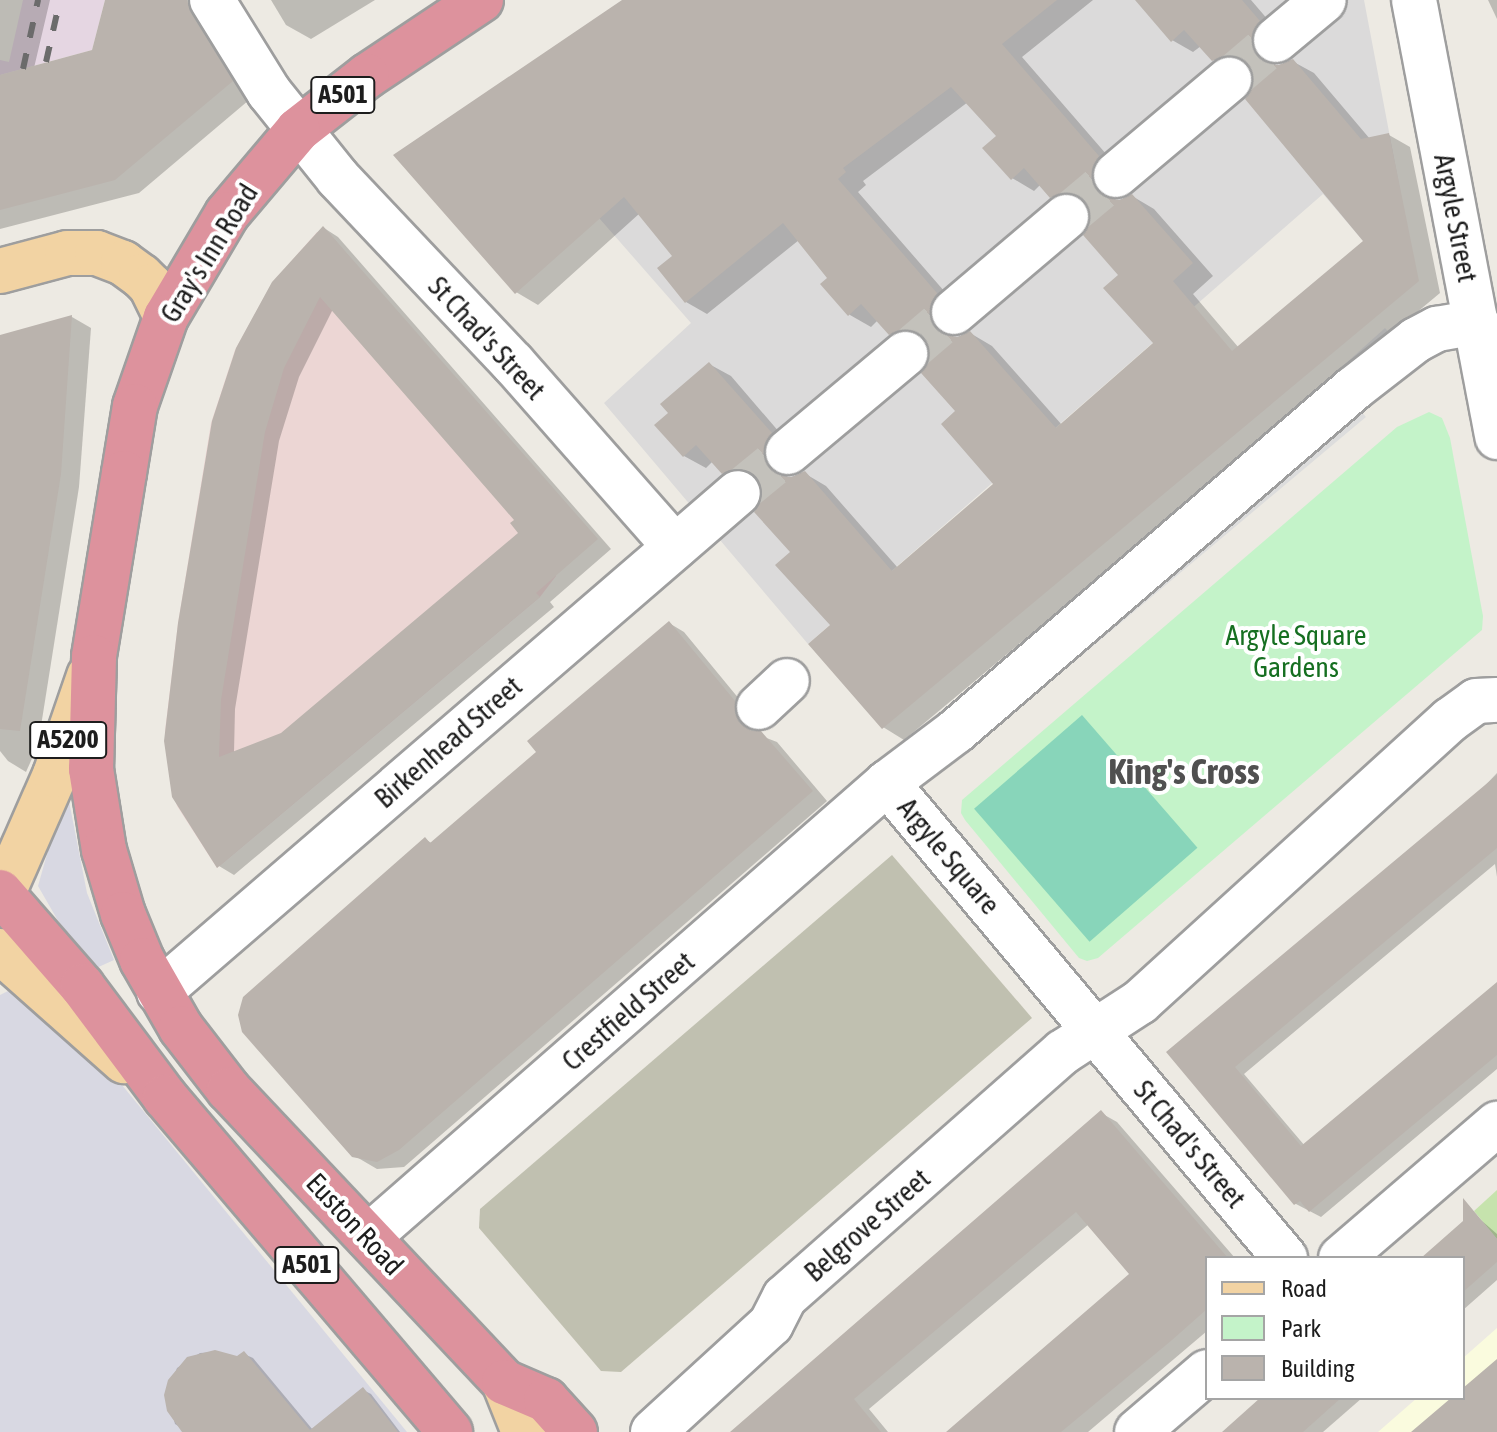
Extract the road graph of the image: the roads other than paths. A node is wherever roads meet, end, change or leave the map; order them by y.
1 (212, 0) edge
2 (481, 0) edge
3 (1324, 0) edge
4 (1414, 0) edge
5 (1276, 40) tunnel mouth
6 (1229, 80) tunnel mouth
7 (298, 130) junction
8 (1116, 175) tunnel mouth
9 (1066, 217) tunnel mouth
10 (0, 271) edge
11 (954, 312) tunnel mouth
12 (166, 317) junction
13 (1486, 327) edge
14 (905, 354) tunnel mouth
15 (1497, 437) edge
16 (788, 452) tunnel mouth
17 (738, 493) tunnel mouth
18 (675, 547) junction
19 (94, 657) junction
20 (1497, 700) edge
21 (887, 783) junction
22 (6, 920) edge
23 (159, 992) junction
24 (1096, 1030) junction
25 (1497, 1124) edge
26 (368, 1237) junction
27 (1283, 1256) edge
28 (1343, 1256) edge
29 (1205, 1374) edge
30 (504, 1382) junction
31 (450, 1432) edge
32 (524, 1432) edge
33 (575, 1432) edge
34 (653, 1432) edge
35 (1137, 1432) edge

1 - 7 street, St Chad's Street
2 - 7 highway, Gray's Inn Road / A501
3 - 5 street
4 - 13 street, Argyle Street
6 - 8 street
7 - 12 highway, Gray's Inn Road / A501
7 - 18 street, St Chad's Street
9 - 11 street
10 - 12 main road
12 - 19 highway, Gray's Inn Road / A501
13 - 15 street, Argyle Street
13 - 21 street, Argyle Square
14 - 16 street
17 - 18 street, Birkenhead Street
18 - 23 street, Birkenhead Street
19 - 22 main road, Gray's Inn Road / A5200
19 - 23 highway, Gray's Inn Road / A501
20 - 24 street
21 - 24 street, Argyle Square
21 - 26 street, Crestfield Street
22 - 31 highway, A501
23 - 26 highway, Euston Road / A501
24 - 27 street, St Chad's Street
24 - 34 street, Belgrove Street
25 - 28 street
26 - 30 highway, Euston Road / A501
29 - 35 street
30 - 32 main road, A501
30 - 33 highway, Euston Road / A501

